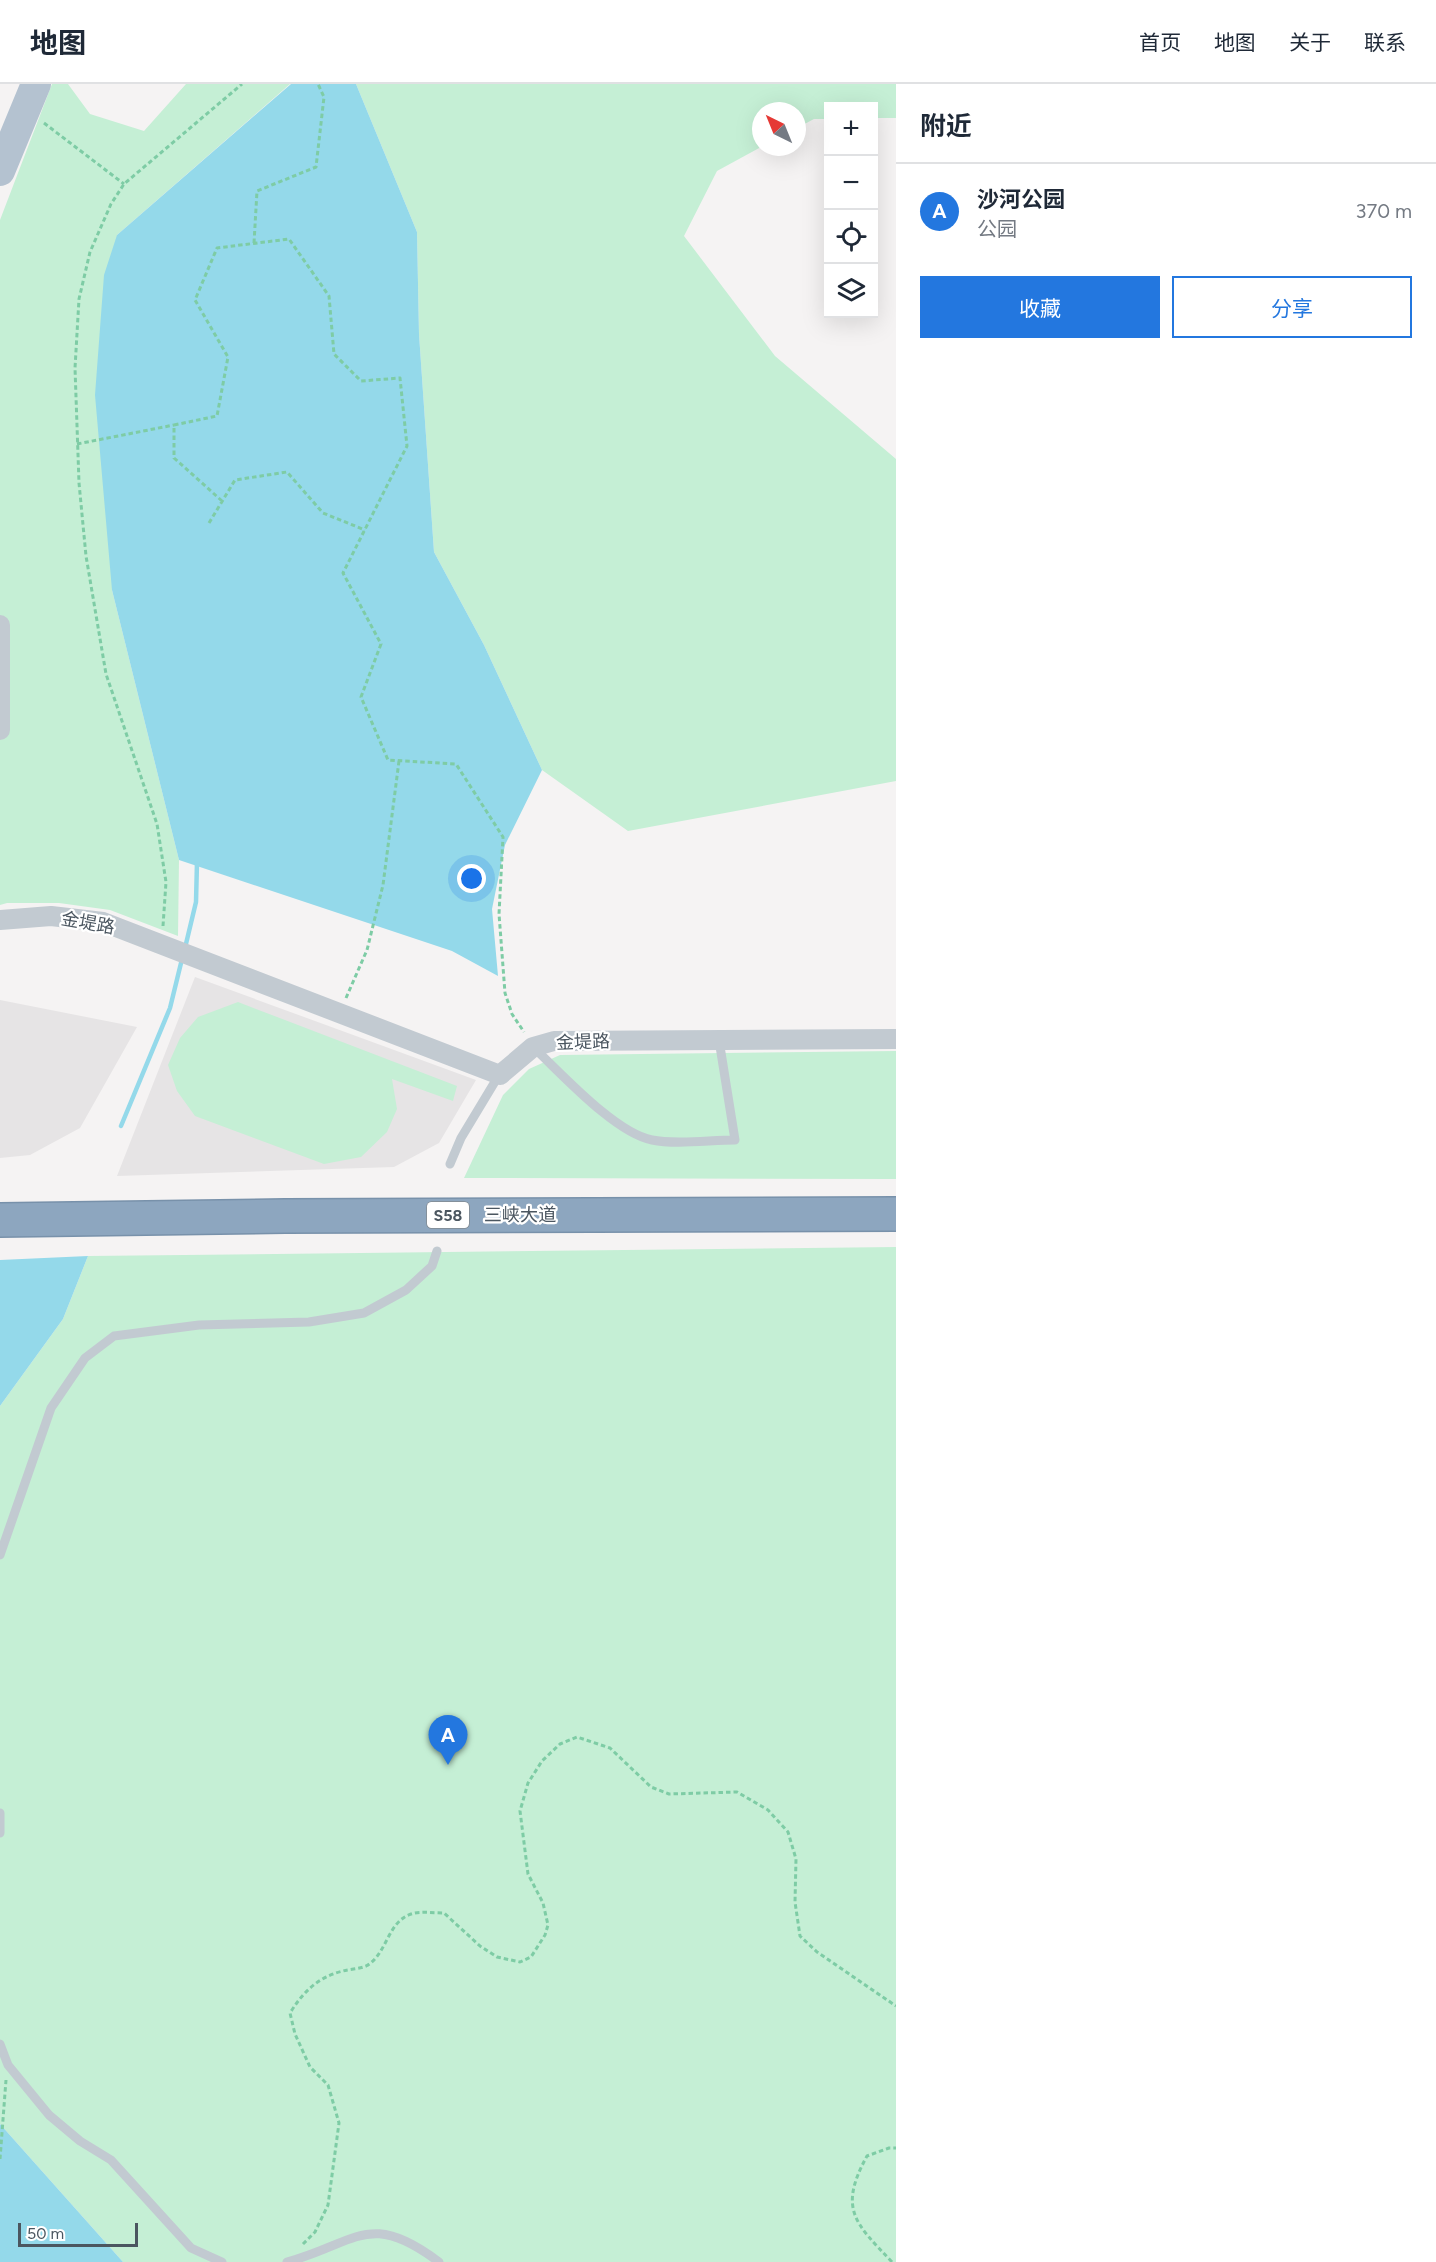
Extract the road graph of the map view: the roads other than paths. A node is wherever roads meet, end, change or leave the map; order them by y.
1 (27, 92) edge
2 (0, 127) edge
3 (0, 171) edge
4 (0, 625) edge
5 (0, 730) edge
6 (0, 920) edge
7 (896, 1039) edge
8 (719, 1040) junction
9 (534, 1047) junction
10 (500, 1074) junction
11 (450, 1164) dead end
12 (896, 1193) edge
13 (0, 1199) edge
14 (896, 1214) edge
15 (0, 1220) edge
16 (436, 1251) dead end
17 (0, 1555) edge
18 (0, 1813) edge
19 (0, 1833) edge
20 (0, 2044) edge
21 (222, 2262) edge
22 (287, 2262) edge
23 (439, 2262) edge

1 - 2 main road
1 - 3 main road
4 - 5 street
6 - 10 street, 金堤路
7 - 8 street, 金堤路
8 - 9 street, 金堤路
8 - 9 lane
9 - 10 street, 金堤路
10 - 11 lane
12 - 13 highway, 三峡大道 / S58
14 - 15 highway, 三峡大道 / S58
16 - 17 lane
18 - 19 lane
20 - 21 lane
22 - 23 lane

